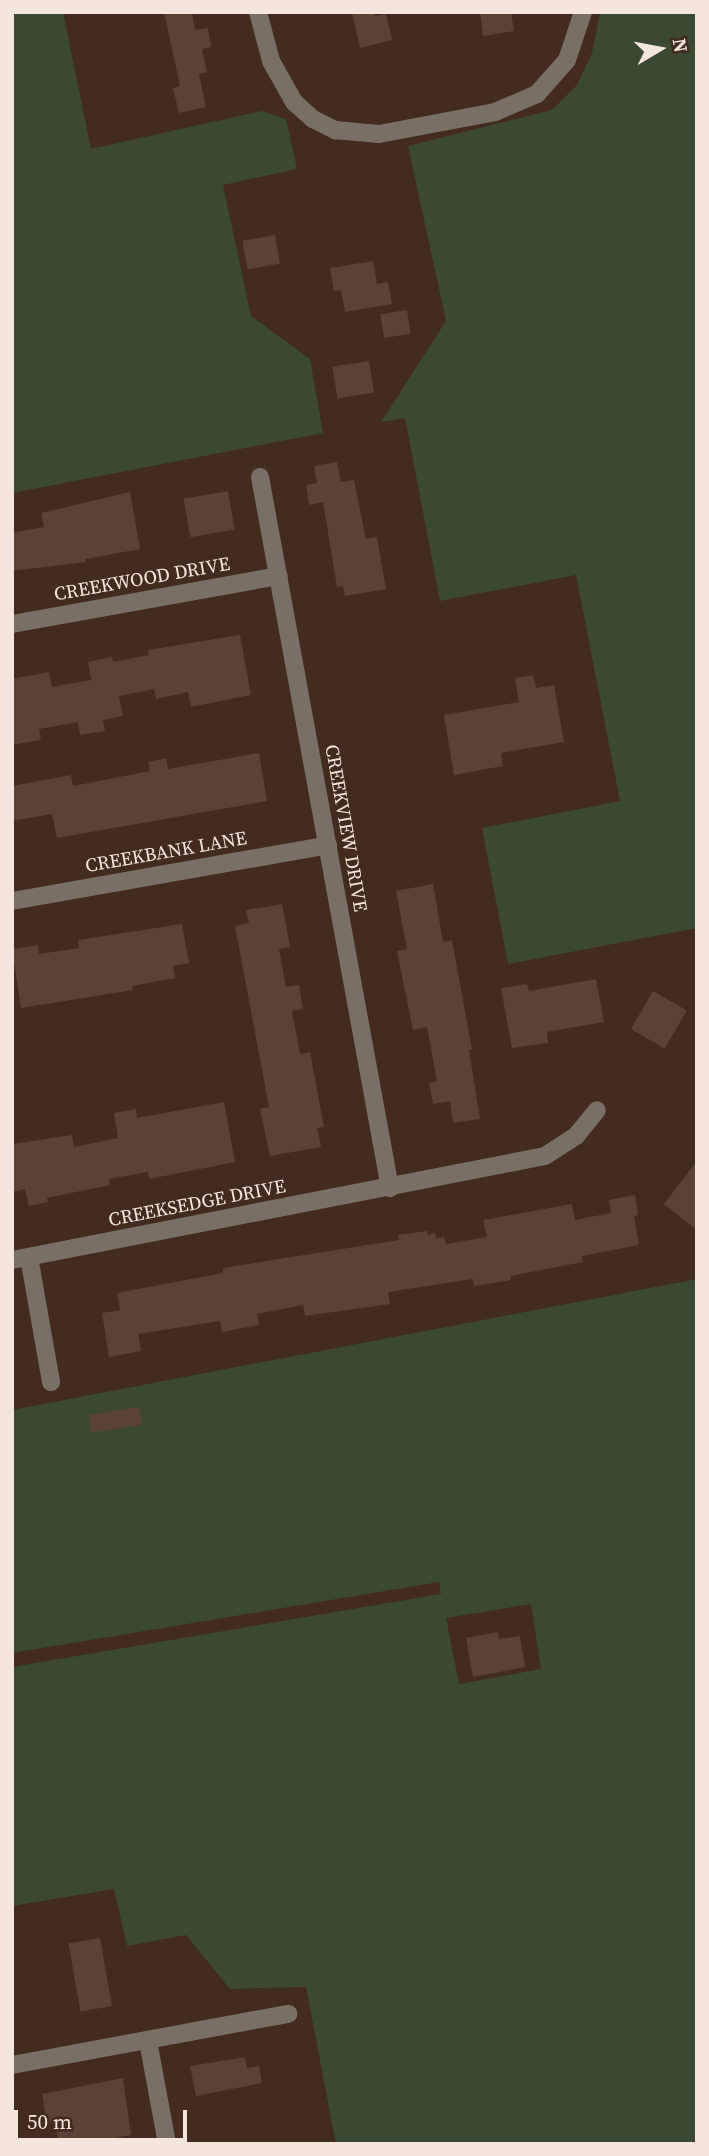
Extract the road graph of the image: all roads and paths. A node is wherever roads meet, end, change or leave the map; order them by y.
1 (258, 12) edge
2 (583, 12) edge
3 (260, 477) dead end
4 (279, 576) junction
5 (12, 624) edge
6 (328, 845) junction
7 (12, 901) edge
8 (597, 1110) dead end
9 (390, 1188) junction
10 (21, 1259) edge
11 (51, 1382) dead end
12 (288, 2014) dead end
13 (148, 2041) junction
14 (12, 2065) edge
15 (167, 2144) edge

1 - 2 street
3 - 4 street, CREEKVIEW DRIVE
4 - 5 street, CREEKWOOD DRIVE
4 - 6 street, CREEKVIEW DRIVE
6 - 7 street, CREEKBANK LANE
6 - 9 street, CREEKVIEW DRIVE
8 - 9 street, CREEKSEDGE DRIVE
9 - 10 street, CREEKSEDGE DRIVE
10 - 11 street
12 - 13 street
13 - 14 street
13 - 15 street

